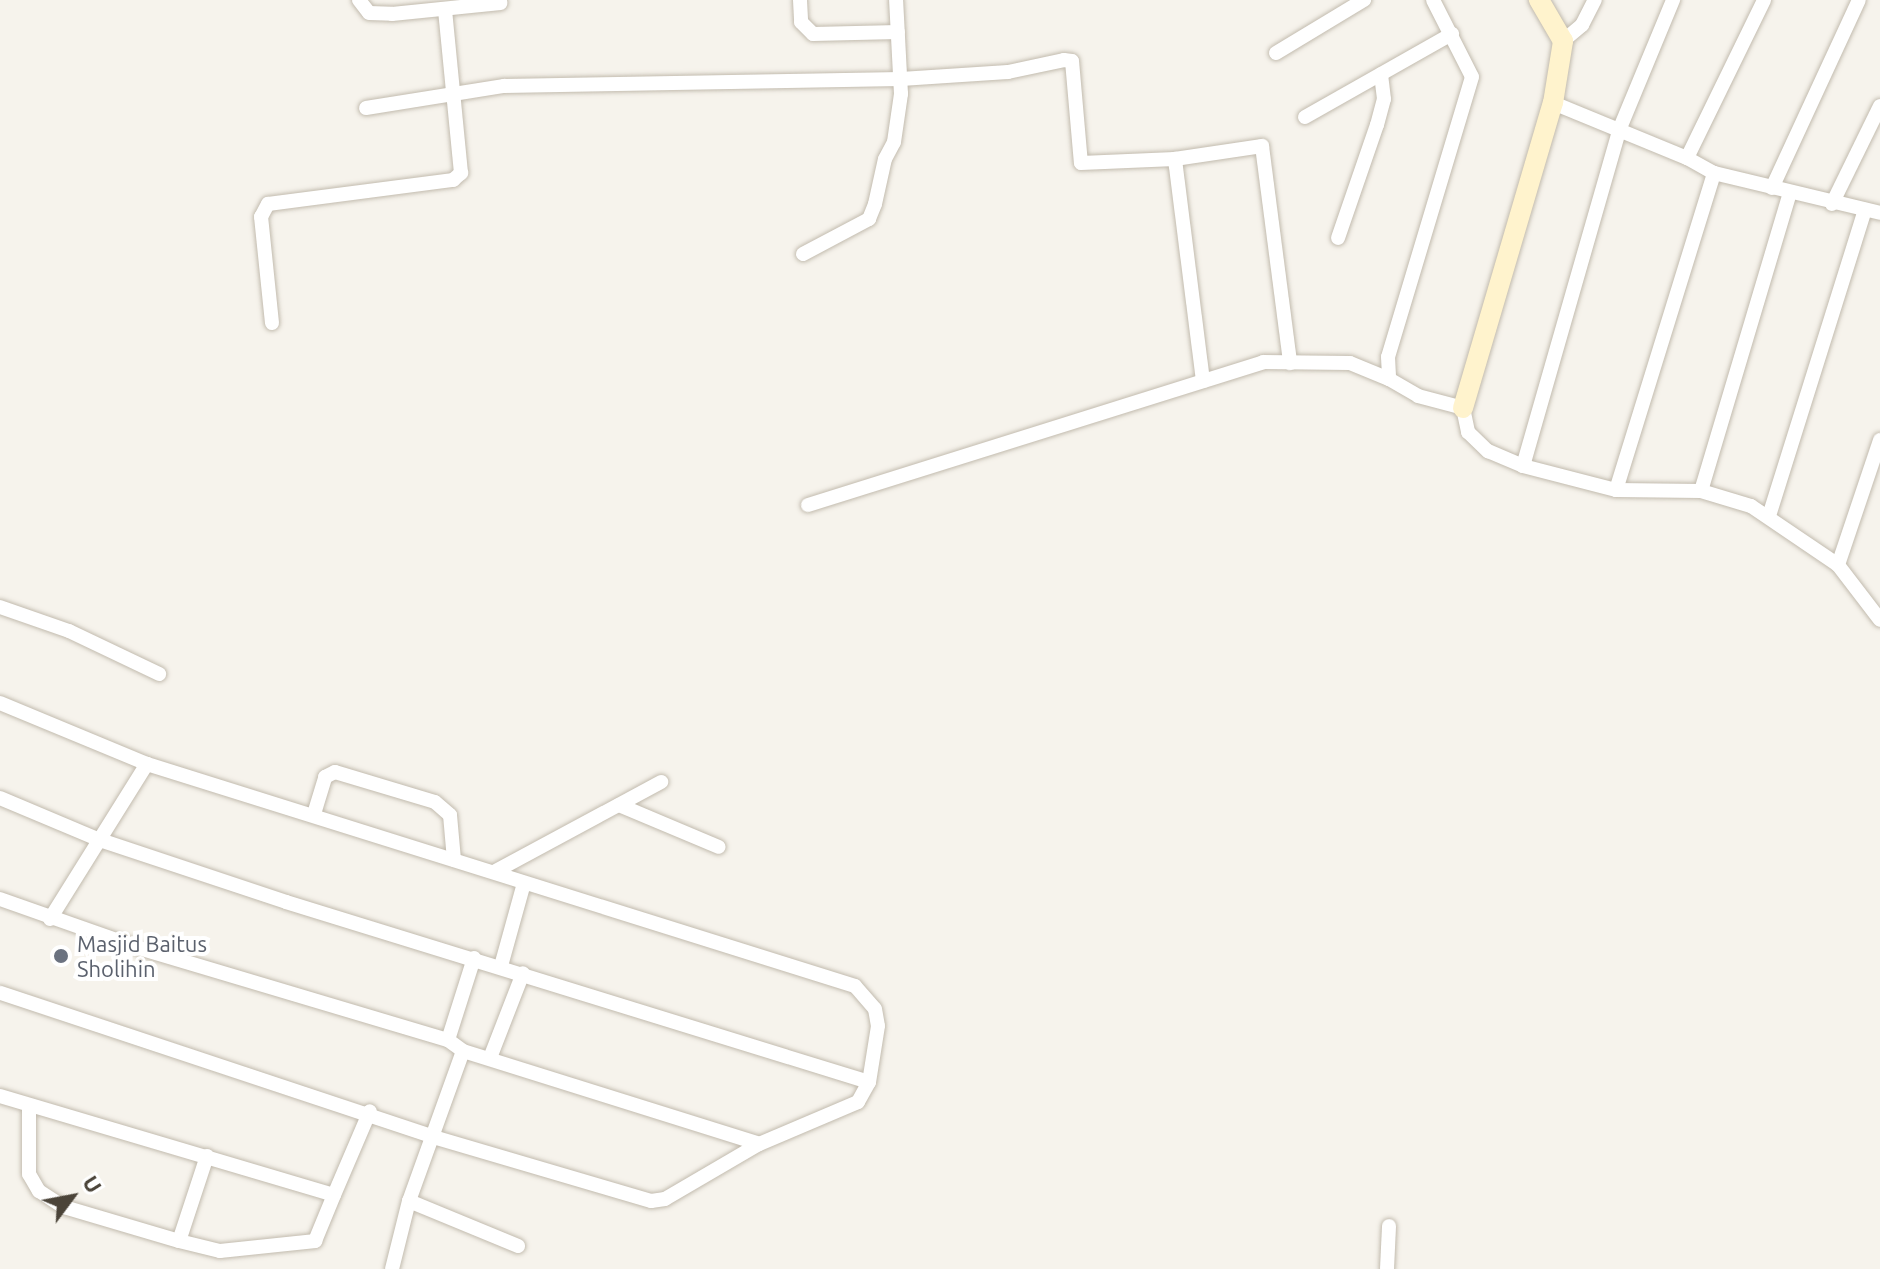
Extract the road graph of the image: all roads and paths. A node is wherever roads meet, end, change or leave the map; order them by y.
1 (359, 0) edge
2 (800, 0) edge
3 (896, 0) edge
4 (1364, 0) edge
5 (1433, 0) edge
6 (1539, 0) edge
7 (1595, 0) edge
8 (1673, 0) edge
9 (1764, 0) edge
10 (1859, 0) edge
11 (500, 3) dead end
12 (1344, 5) edge
13 (392, 7) edge
14 (445, 10) junction
15 (898, 32) junction
16 (1452, 34) junction
17 (1563, 41) junction
18 (1276, 53) dead end
19 (1381, 74) junction
20 (901, 79) junction
21 (450, 94) junction
22 (1553, 103) junction
23 (1880, 106) edge
24 (366, 108) dead end
25 (1305, 117) dead end
26 (1620, 128) junction
27 (1687, 158) junction
28 (1175, 159) junction
29 (1714, 173) junction
30 (1772, 188) junction
31 (1790, 193) junction
32 (1832, 204) junction
33 (1872, 212) edge
34 (1338, 238) dead end
35 (803, 254) dead end
36 (272, 323) dead end
37 (1290, 363) junction
38 (1389, 379) junction
39 (1203, 381) junction
40 (1463, 408) junction
41 (1880, 440) edge
42 (1523, 466) junction
43 (1616, 490) junction
44 (1701, 491) junction
45 (808, 505) dead end
46 (1769, 516) junction
47 (1838, 565) junction
48 (0, 607) edge
49 (1880, 620) edge
50 (159, 674) dead end
51 (0, 703) edge
52 (147, 764) junction
53 (661, 782) dead end
54 (0, 798) edge
55 (619, 805) junction
56 (314, 814) junction
57 (100, 840) junction
58 (719, 847) dead end
59 (454, 860) junction
60 (494, 872) junction
61 (524, 883) junction
62 (0, 899) edge
63 (50, 919) junction
64 (474, 958) junction
65 (501, 966) junction
66 (523, 973) junction
67 (0, 993) edge
68 (448, 1040) junction
69 (463, 1051) junction
70 (490, 1058) junction
71 (869, 1082) junction
72 (0, 1096) edge
73 (29, 1105) junction
74 (370, 1111) junction
75 (434, 1137) junction
76 (759, 1144) junction
77 (207, 1156) junction
78 (334, 1195) junction
79 (409, 1201) junction
80 (1389, 1226) dead end
81 (179, 1241) junction
82 (518, 1246) dead end
83 (392, 1269) edge
84 (1387, 1269) edge

1 - 13 street
2 - 15 street
3 - 15 street
4 - 12 street
5 - 16 street
6 - 17 street
7 - 17 street
8 - 26 street
9 - 27 street
10 - 30 street
11 - 14 street
12 - 18 street
13 - 14 street
14 - 21 street
15 - 20 street
16 - 19 street
16 - 38 street
17 - 22 street
19 - 25 street
19 - 34 street
20 - 21 street
20 - 28 street
20 - 35 street
21 - 24 street
21 - 36 street
22 - 26 street
22 - 40 street
23 - 32 street
26 - 27 street
26 - 42 street
27 - 29 street
28 - 37 street
28 - 39 street
29 - 30 street
29 - 43 street
30 - 31 street
31 - 32 street
31 - 44 street
32 - 33 street
33 - 46 street
37 - 38 street
37 - 39 street
38 - 40 street
39 - 45 street
40 - 42 street
41 - 47 street
42 - 43 street
43 - 44 street
44 - 46 street
46 - 47 street
47 - 49 street
48 - 50 street
51 - 52 street
52 - 56 street
52 - 57 street
53 - 55 street
54 - 57 street
55 - 58 street
55 - 60 street
56 - 59 street
56 - 59 street
57 - 63 street
57 - 64 street
59 - 60 street
60 - 61 street
61 - 65 street
61 - 71 street
62 - 63 street
63 - 68 street
64 - 65 street
64 - 68 street
65 - 66 street
66 - 70 street
66 - 71 street
67 - 74 street
68 - 69 street
69 - 70 street
69 - 75 street
70 - 76 street
71 - 76 street
72 - 73 street
73 - 77 street
73 - 81 street
74 - 75 street
74 - 78 street
75 - 76 street
75 - 79 street
77 - 78 street
77 - 81 street
78 - 81 street
79 - 82 street
79 - 83 street
80 - 84 street

